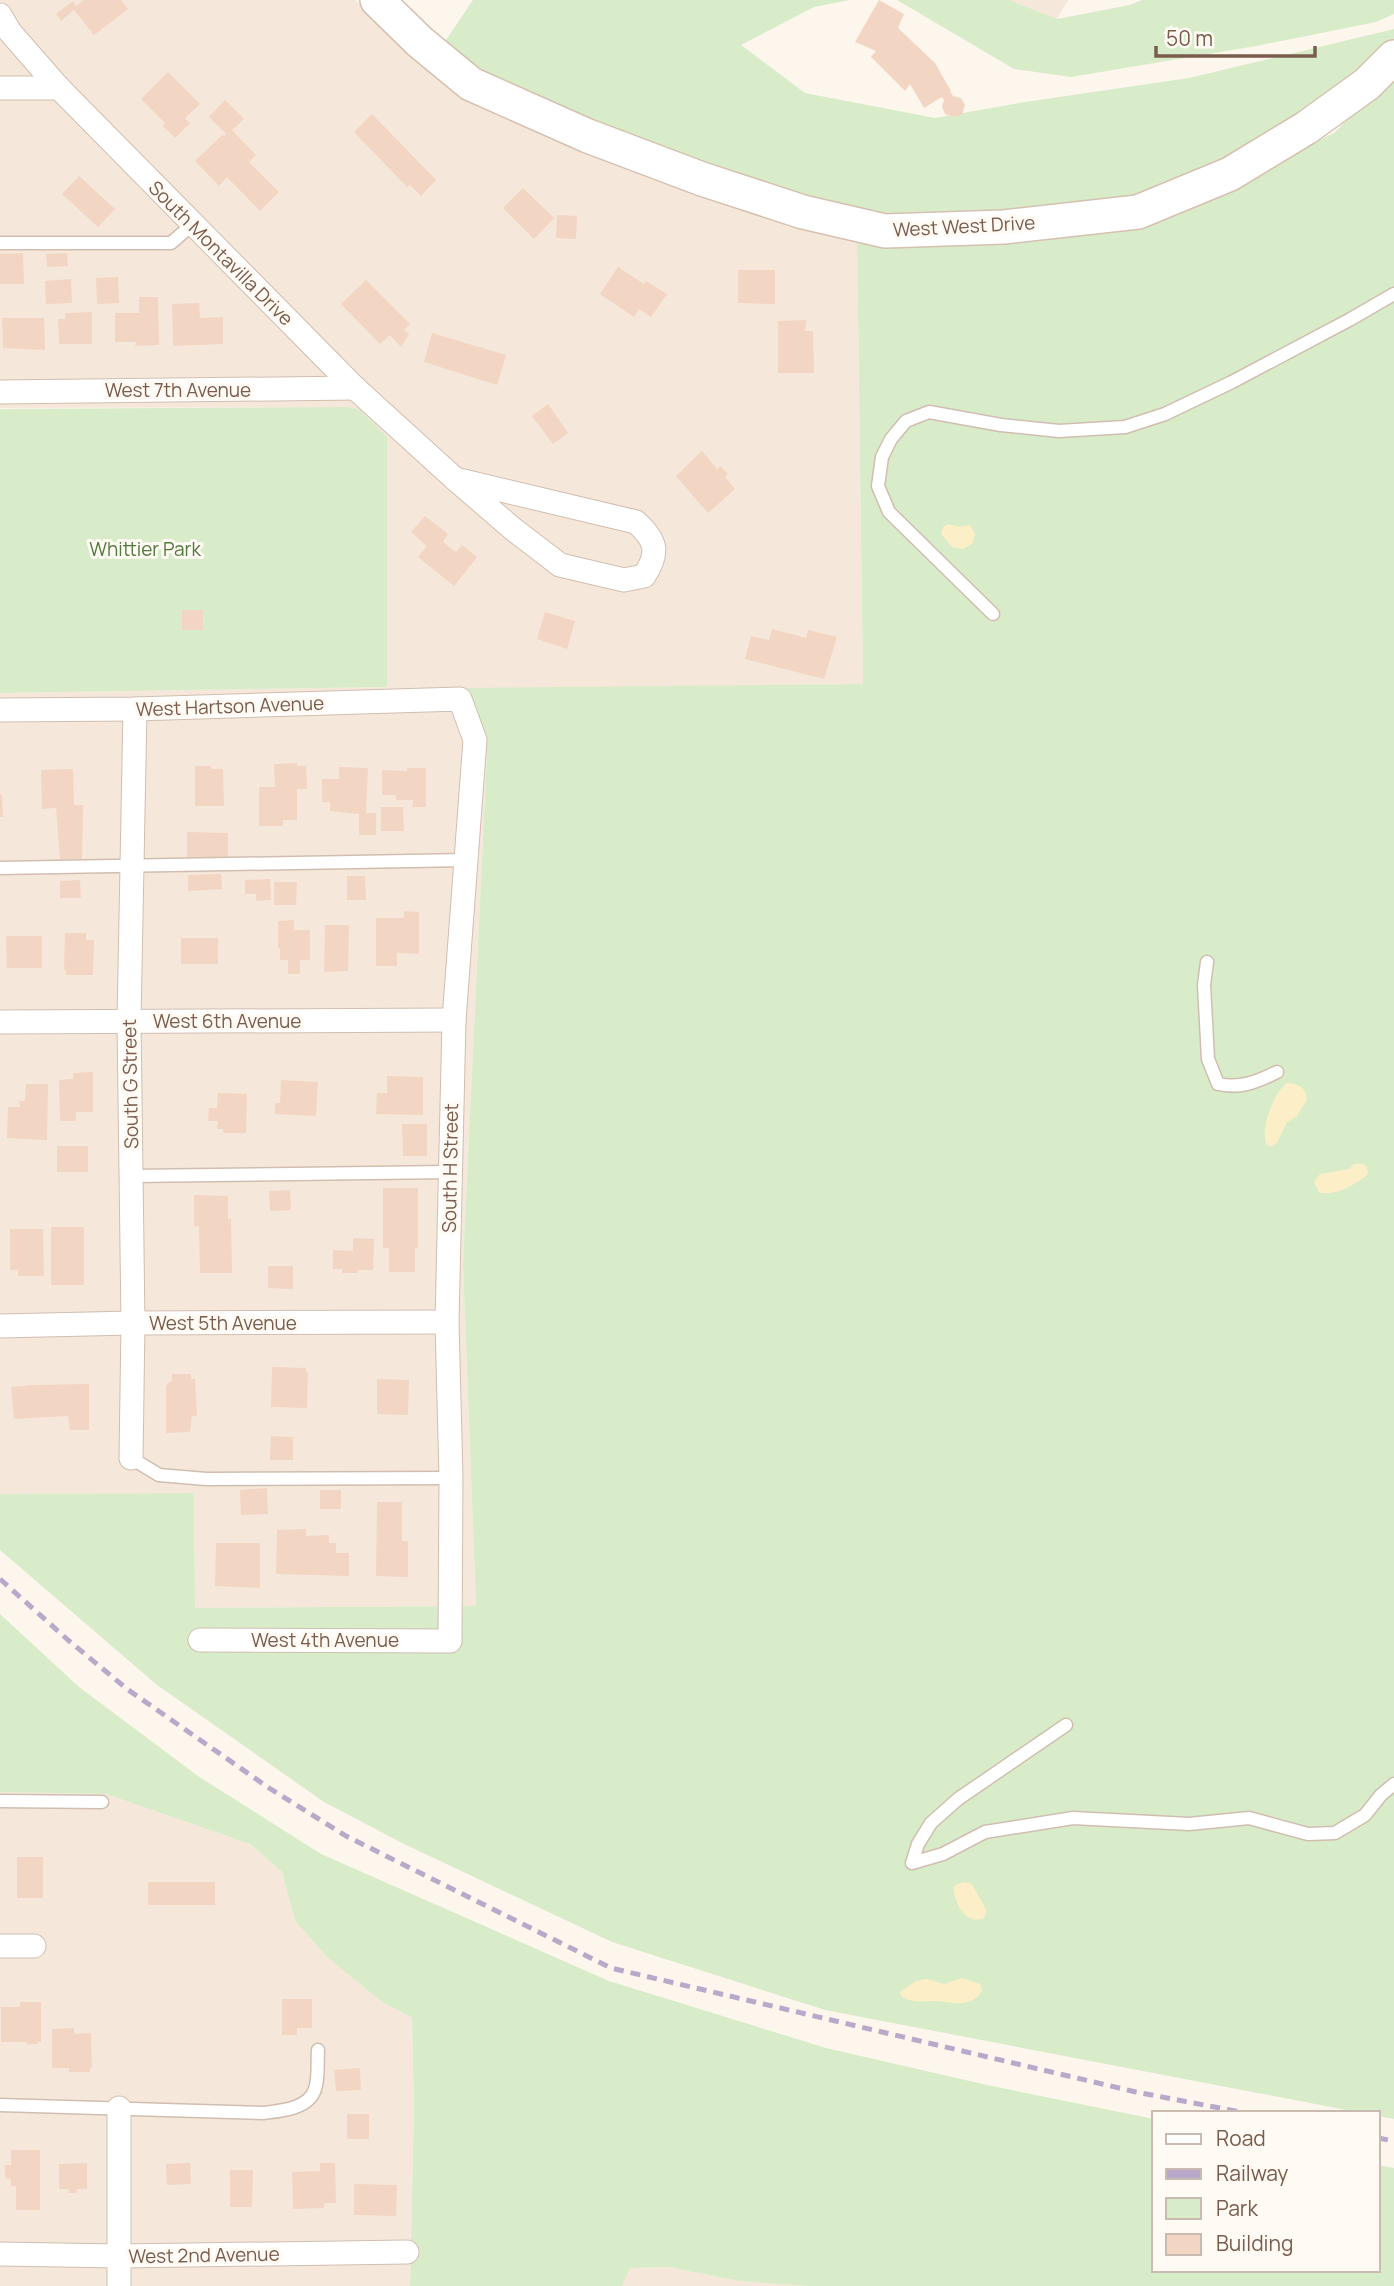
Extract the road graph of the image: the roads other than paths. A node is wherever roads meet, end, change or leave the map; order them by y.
1 (377, 0) edge
2 (0, 15) edge
3 (1394, 57) edge
4 (0, 88) edge
5 (59, 88) junction
6 (193, 225) junction
7 (0, 243) edge
8 (1394, 294) edge
9 (355, 388) junction
10 (0, 392) edge
11 (455, 479) junction
12 (993, 614) dead end
13 (460, 699) joint
14 (135, 709) junction
15 (0, 710) edge
16 (466, 860) junction
17 (132, 866) junction
18 (0, 867) edge
19 (1207, 962) dead end
20 (454, 1020) junction
21 (129, 1021) junction
22 (0, 1022) edge
23 (1277, 1072) dead end
24 (450, 1171) junction
25 (131, 1176) junction
26 (447, 1322) junction
27 (133, 1323) junction
28 (0, 1326) edge
29 (131, 1458) joint
30 (451, 1478) junction
31 (200, 1640) dead end
32 (450, 1641) joint
33 (1066, 1725) dead end
34 (1394, 1784) edge
35 (0, 1801) edge
36 (102, 1802) dead end
37 (0, 1946) edge
38 (34, 1946) dead end
39 (318, 2050) dead end
40 (0, 2105) edge
41 (119, 2108) junction
42 (407, 2252) dead end
43 (0, 2254) edge
44 (120, 2256) junction
45 (120, 2286) edge

1 - 3 street, West West Drive
2 - 5 street, South Montavilla Drive
4 - 5 street
5 - 6 street, South Montavilla Drive
6 - 7 lane
6 - 9 street, South Montavilla Drive
8 - 12 lane
9 - 10 street, West 7th Avenue
9 - 11 street, South Montavilla Drive
11 - 11 street, South Montavilla Drive
13 - 14 street, West Hartson Avenue
13 - 16 street, South H Street
14 - 15 street, West Hartson Avenue
14 - 17 street, South G Street
16 - 17 lane
16 - 20 street, South H Street
17 - 18 lane
17 - 21 street, South G Street
19 - 23 lane
20 - 21 street, West 6th Avenue
20 - 24 street, South H Street
21 - 22 street, West 6th Avenue
21 - 25 street, South G Street
24 - 25 lane
24 - 26 street, South H Street
25 - 27 street, South G Street
26 - 27 street, West 5th Avenue
26 - 30 street, South H Street
27 - 28 street, West 5th Avenue
27 - 29 street, South G Street
29 - 30 lane
30 - 32 street, South H Street
31 - 32 street, West 4th Avenue
33 - 34 lane
35 - 36 lane
37 - 38 street
39 - 41 lane
40 - 41 lane
41 - 44 street
42 - 44 street, West 2nd Avenue
43 - 44 street, West 2nd Avenue
44 - 45 street

